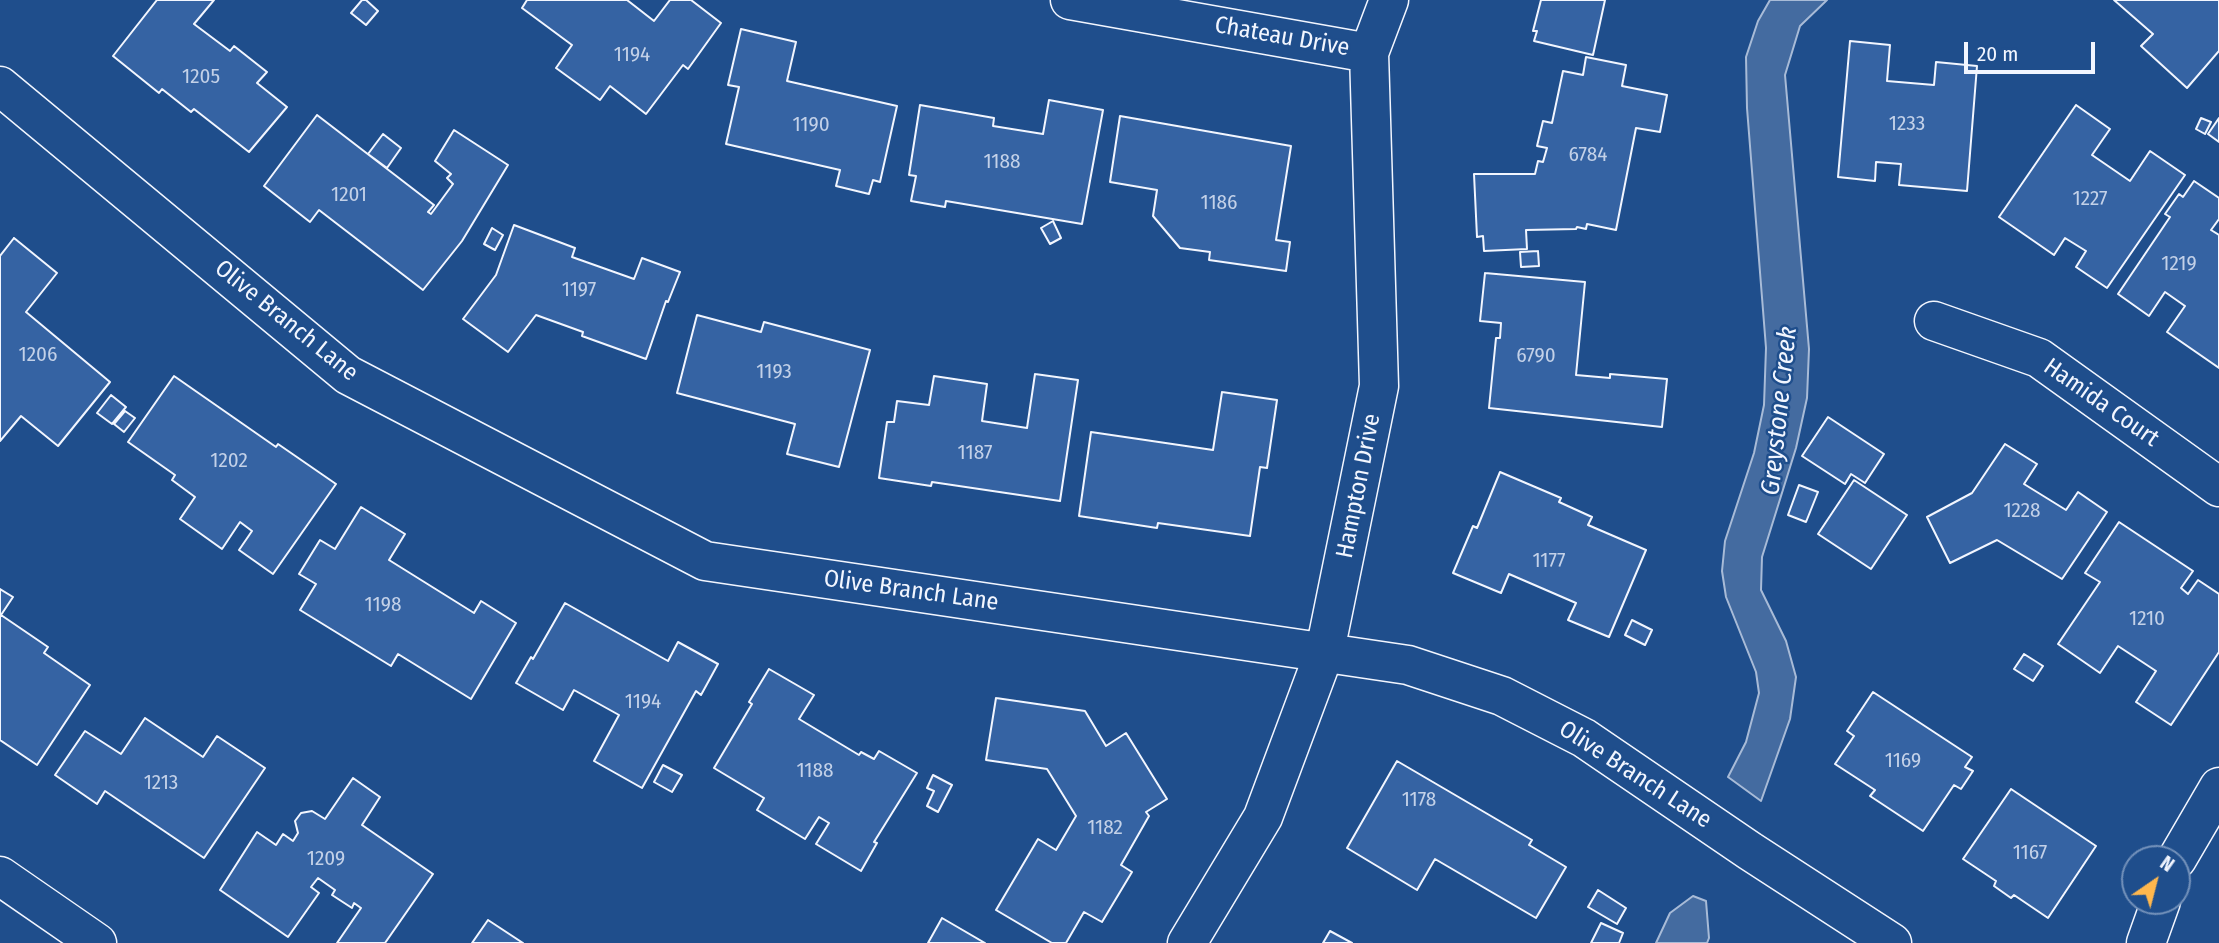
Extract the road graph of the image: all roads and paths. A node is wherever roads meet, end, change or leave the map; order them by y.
1 (1070, 0) edge
2 (1390, 0) edge
3 (1369, 53) junction
4 (0, 86) edge
5 (1934, 321) dead end
6 (2219, 487) edge
7 (1325, 652) junction
8 (2219, 787) edge
9 (2185, 845) edge
10 (0, 876) edge
11 (2156, 915) edge
12 (97, 943) edge
13 (1187, 943) edge
14 (1892, 943) edge
15 (2146, 943) edge

1 - 3 street, Chateau Drive
2 - 3 street, Hampton Drive
3 - 7 street, Hampton Drive
4 - 7 street, Olive Branch Lane
5 - 6 street, Hamida Court
7 - 13 street, Hampton Drive
7 - 14 street, Olive Branch Lane
8 - 9 street
10 - 12 street
11 - 15 street

